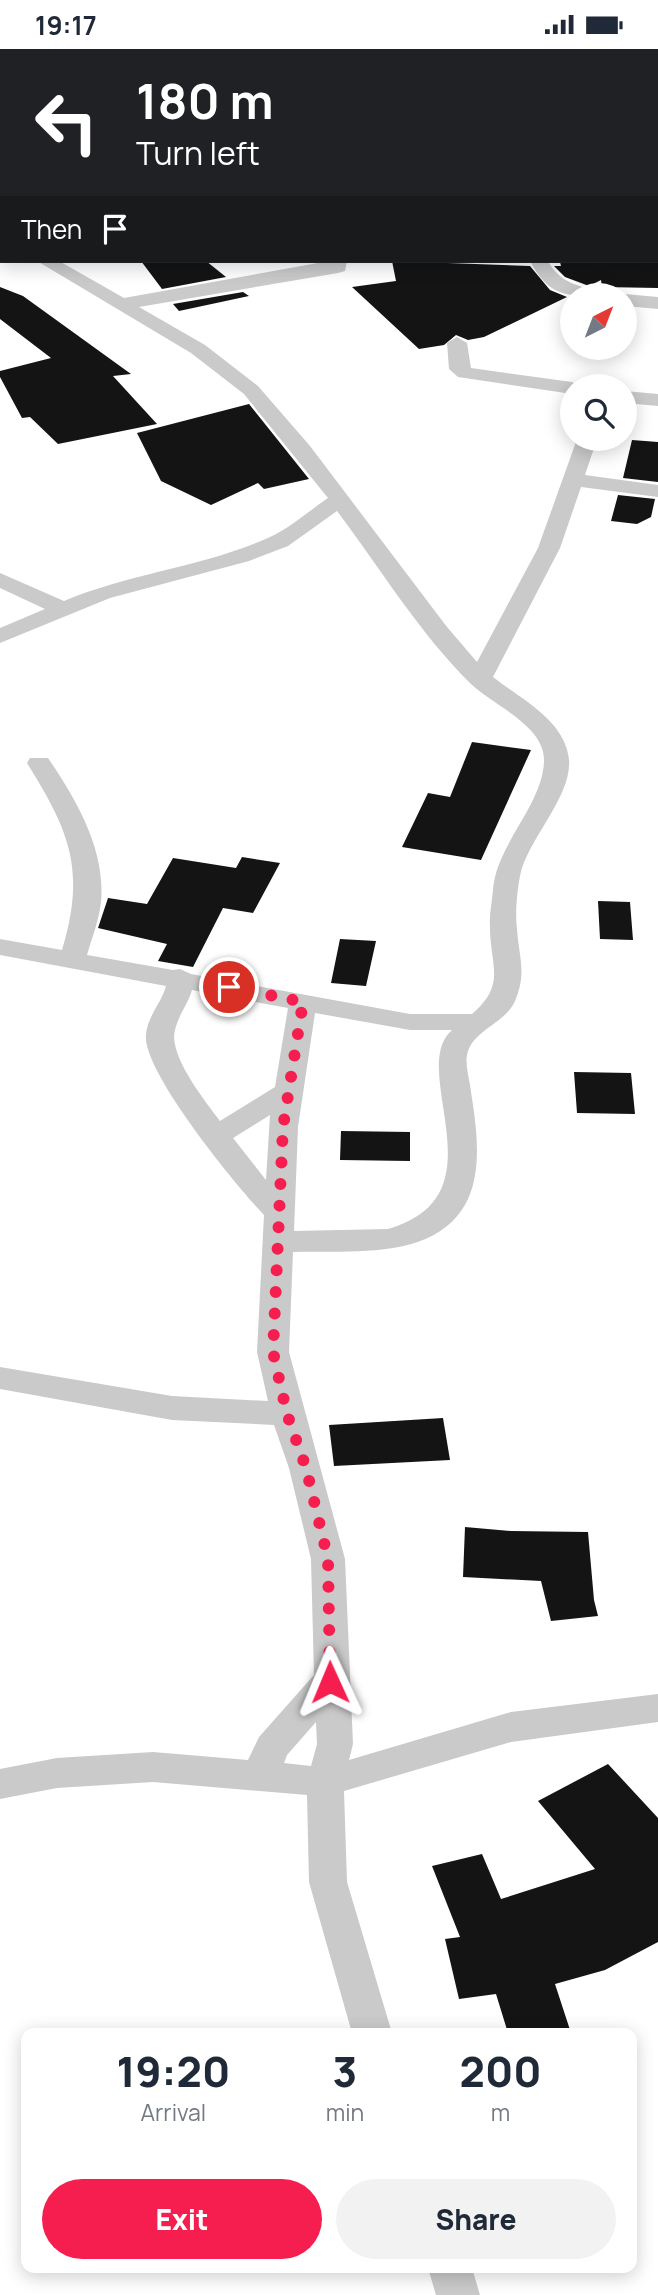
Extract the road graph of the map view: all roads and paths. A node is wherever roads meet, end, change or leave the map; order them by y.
1 (50, 263) edge
2 (338, 263) edge
3 (540, 263) edge
4 (560, 286) edge
5 (637, 301) edge
6 (658, 303) edge
7 (122, 304) junction
8 (457, 343) dead end
9 (560, 387) edge
10 (637, 398) edge
11 (658, 400) edge
12 (583, 451) edge
13 (572, 480) junction
14 (658, 491) edge
15 (339, 500) junction
16 (0, 580) edge
17 (61, 608) junction
18 (0, 636) edge
19 (480, 679) junction
20 (39, 764) dead end
21 (0, 947) edge
22 (73, 958) junction
23 (180, 978) junction
24 (303, 1002) junction
25 (477, 1022) junction
26 (289, 1091) junction
27 (214, 1137) junction
28 (280, 1229) junction
29 (0, 1378) edge
30 (287, 1414) junction
31 (330, 1682) junction
32 (658, 1707) edge
33 (260, 1777) junction
34 (325, 1782) junction
35 (0, 1784) edge
36 (371, 2028) edge
37 (451, 2273) edge
38 (458, 2295) edge

1 - 7 street
2 - 7 street
3 - 4 street
5 - 6 street
7 - 15 street
8 - 9 street
10 - 11 street
12 - 13 street
13 - 14 street
13 - 19 street
15 - 17 street
15 - 19 street
16 - 17 street
17 - 18 street
19 - 25 street
20 - 22 street
21 - 22 street
22 - 23 street
23 - 24 street
23 - 27 street
24 - 25 street
24 - 26 street
25 - 28 street
26 - 27 street
26 - 28 street
27 - 28 street
28 - 30 street
29 - 30 street
30 - 31 street
31 - 33 street
31 - 34 street
32 - 34 street
33 - 34 street
33 - 35 street
34 - 36 street
37 - 38 street

